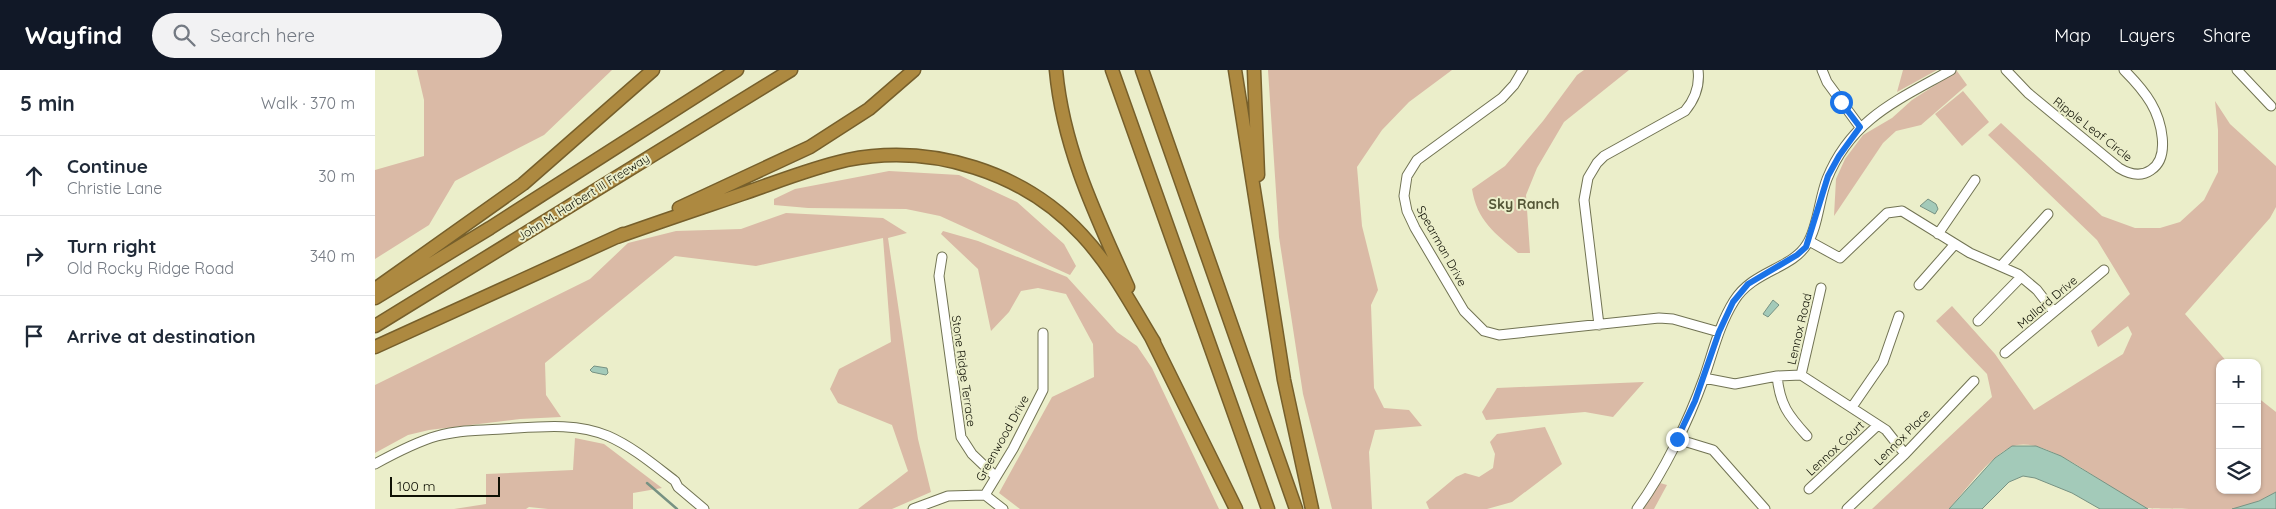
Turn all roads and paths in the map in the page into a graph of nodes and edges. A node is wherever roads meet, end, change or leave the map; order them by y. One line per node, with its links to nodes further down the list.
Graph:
1 (653, 70): 32 (highway)
2 (737, 70): 33 (highway, John M. Harbert III Freeway)
3 (791, 70): 38 (highway, John M. Harbert III Freeway)
4 (914, 70): 23 (highway)
5 (1056, 70): 41 (highway)
6 (1111, 70): 61 (highway)
7 (1142, 70): 62 (highway)
8 (1235, 70): 20 (highway)
9 (1254, 70): 20 (highway)
10 (1523, 70): 37 (street, Spearman Drive)
11 (1698, 70): 37 (street)
12 (1822, 70): 18 (street)
13 (1951, 70): 18 (street)
14 (2007, 70): 15 (street, Ripple Leaf Circle)
15 (2124, 70)
16 (2237, 70): 17 (street)
17 (2271, 106)
18 (1860, 127): 24 (street)
19 (1975, 180): 22 (street)
20 (1258, 207): 63 (highway)
21 (2048, 214): 27 (street)
22 (1938, 234): 24 (street); 25 (street)
23 (617, 237): 41 (highway); 42 (highway)
24 (1809, 241): 39 (street)
25 (1955, 244): 27 (street); 30 (street)
26 (942, 257): 54 (street, Stone Ridge Terrace)
27 (2001, 266): 29 (street)
28 (2104, 270): 34 (street, Mallard Drive)
29 (2021, 277): 34 (street); 36 (street)
30 (1919, 285)
31 (1821, 288): 44 (street, Lennox Road)
32 (375, 289)
33 (375, 298)
34 (2054, 312): 43 (street, Mallard Drive)
35 (1899, 316): 48 (street)
36 (1977, 321)
37 (1599, 325): 39 (street, Spearman Drive)
38 (375, 326)
39 (1719, 332): 46 (street)
40 (1043, 333): 54 (street, Greenwood Drive)
41 (1154, 342): 60 (highway)
42 (375, 347)
43 (2005, 353)
44 (1801, 375): 45 (street); 48 (street)
45 (1777, 376): 46 (street); 50 (street)
46 (1704, 378): 51 (street)
47 (1974, 381): 52 (street, Lennox Place)
48 (1852, 408): 49 (street)
49 (1877, 425): 52 (street); 55 (street, Lennox Court)
50 (1807, 436)
51 (1677, 439): 64 (street); 65 (street)
52 (1905, 454): 66 (street, Lennox Place)
53 (375, 464): 57 (street)
54 (995, 476): 56 (street, Greenwood Drive)
55 (1809, 490)
56 (985, 496): 58 (street); 59 (street)
57 (703, 509)
58 (913, 509)
59 (1003, 509)
60 (1236, 509)
61 (1268, 509)
62 (1296, 509)
63 (1312, 509)
64 (1637, 509)
65 (1765, 509)
66 (1847, 509)

